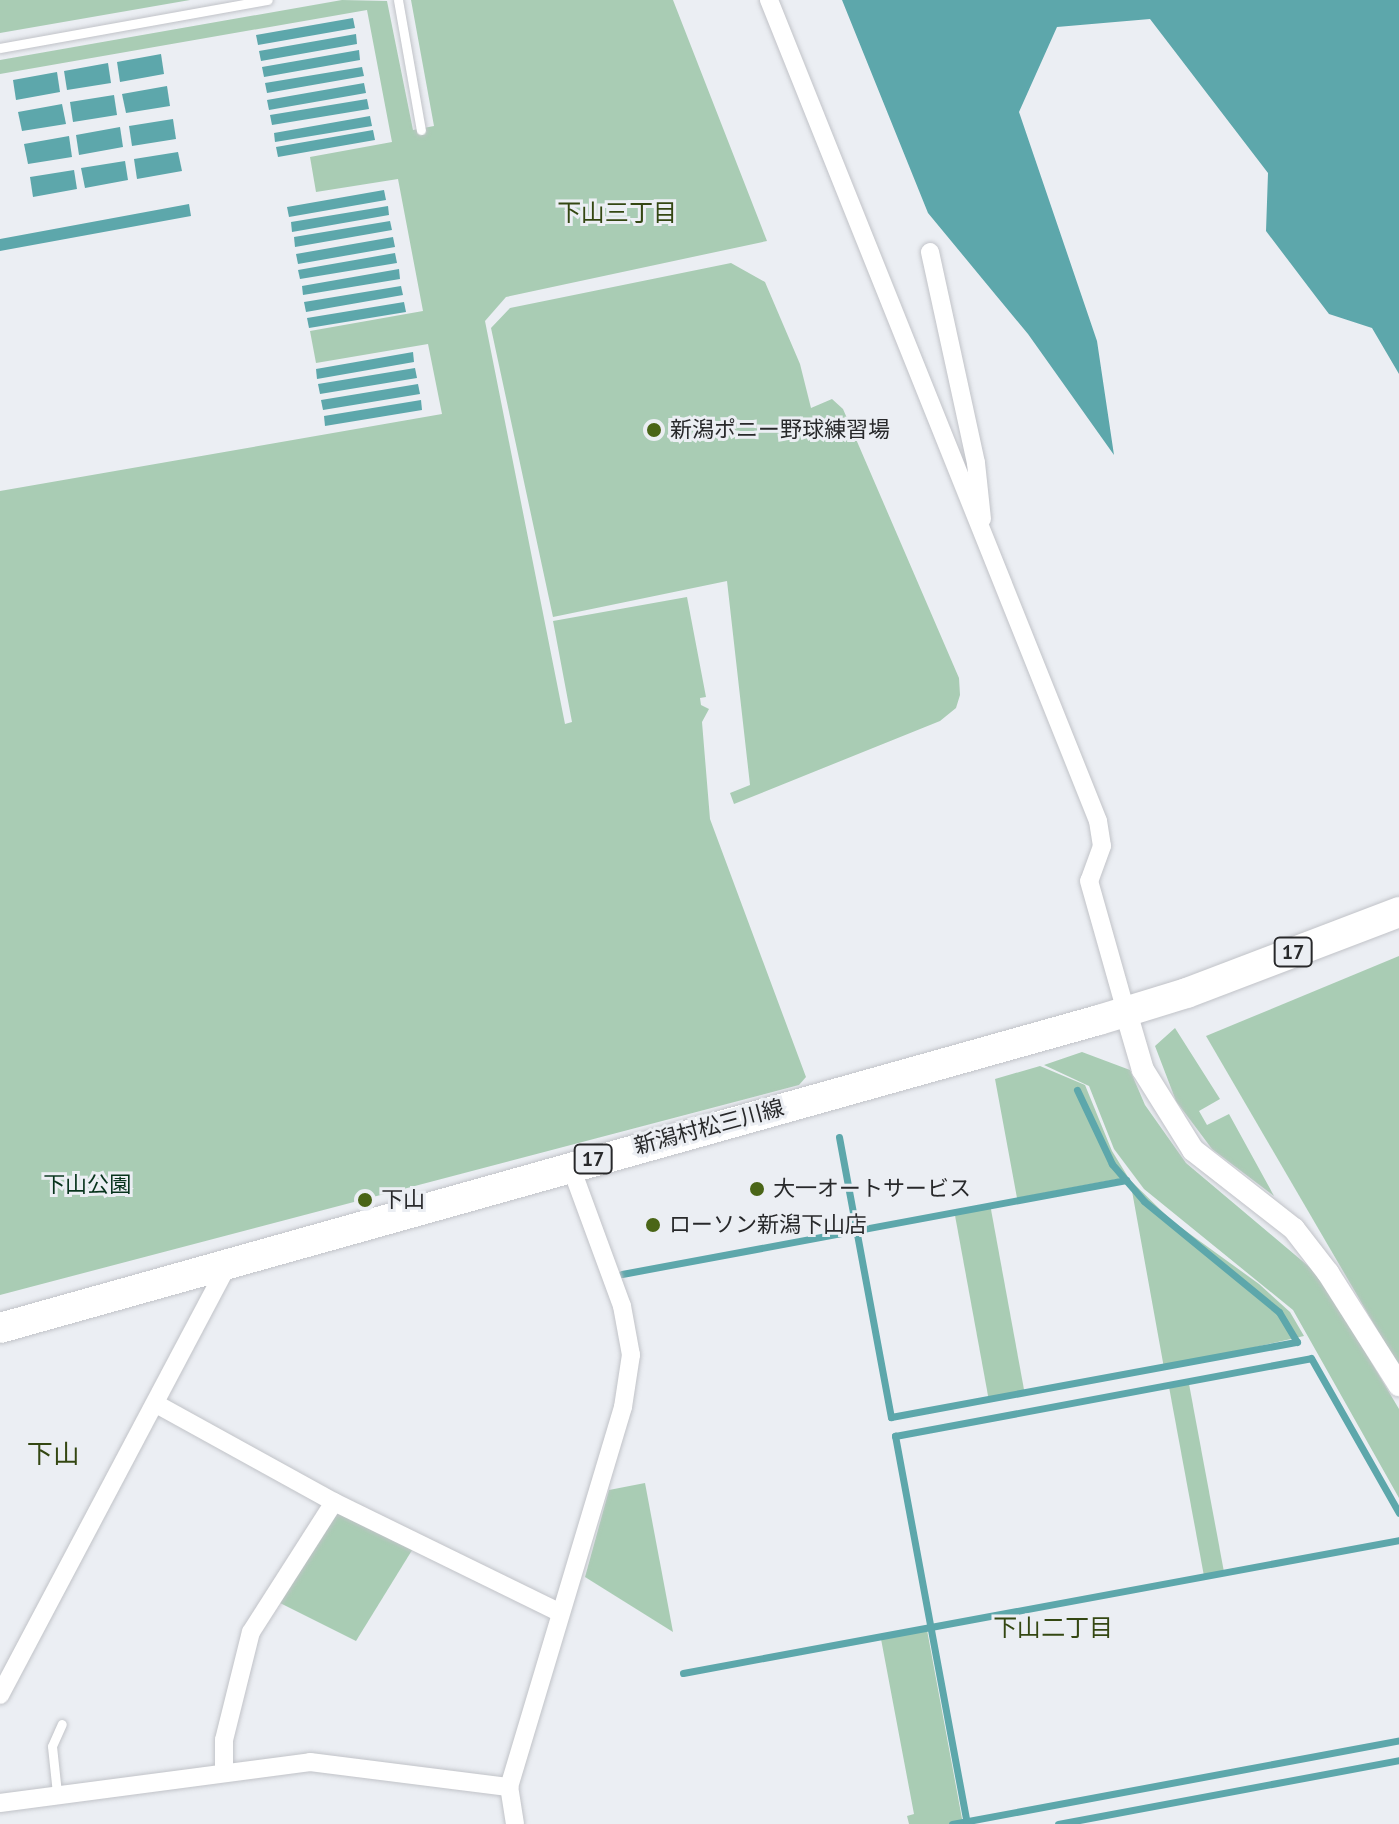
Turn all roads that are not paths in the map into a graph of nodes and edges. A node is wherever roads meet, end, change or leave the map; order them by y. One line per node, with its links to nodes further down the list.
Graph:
1 (268, 0): 4 (lane)
2 (398, 0): 5 (lane)
3 (769, 0): 7 (street)
4 (0, 48)
5 (421, 130)
6 (930, 252): 7 (street)
7 (982, 532): 9 (street)
8 (1399, 912): 9 (main road, 新潟村松三川線 / 17)
9 (1126, 1012): 10 (main road, 新潟村松三川線 / 17); 13 (street)
10 (570, 1165): 11 (main road, 新潟村松三川線 / 17); 16 (street)
11 (229, 1263): 12 (main road, 新潟村松三川線 / 17); 14 (street)
12 (0, 1328)
13 (1399, 1385)
14 (158, 1405): 15 (street); 17 (street)
15 (334, 1502): 16 (street); 19 (street)
16 (559, 1612): 20 (street)
17 (0, 1695)
18 (62, 1724): 21 (lane)
19 (224, 1771): 20 (street); 21 (street)
20 (509, 1787): 23 (street)
21 (57, 1793): 22 (street)
22 (0, 1803)
23 (515, 1824)

